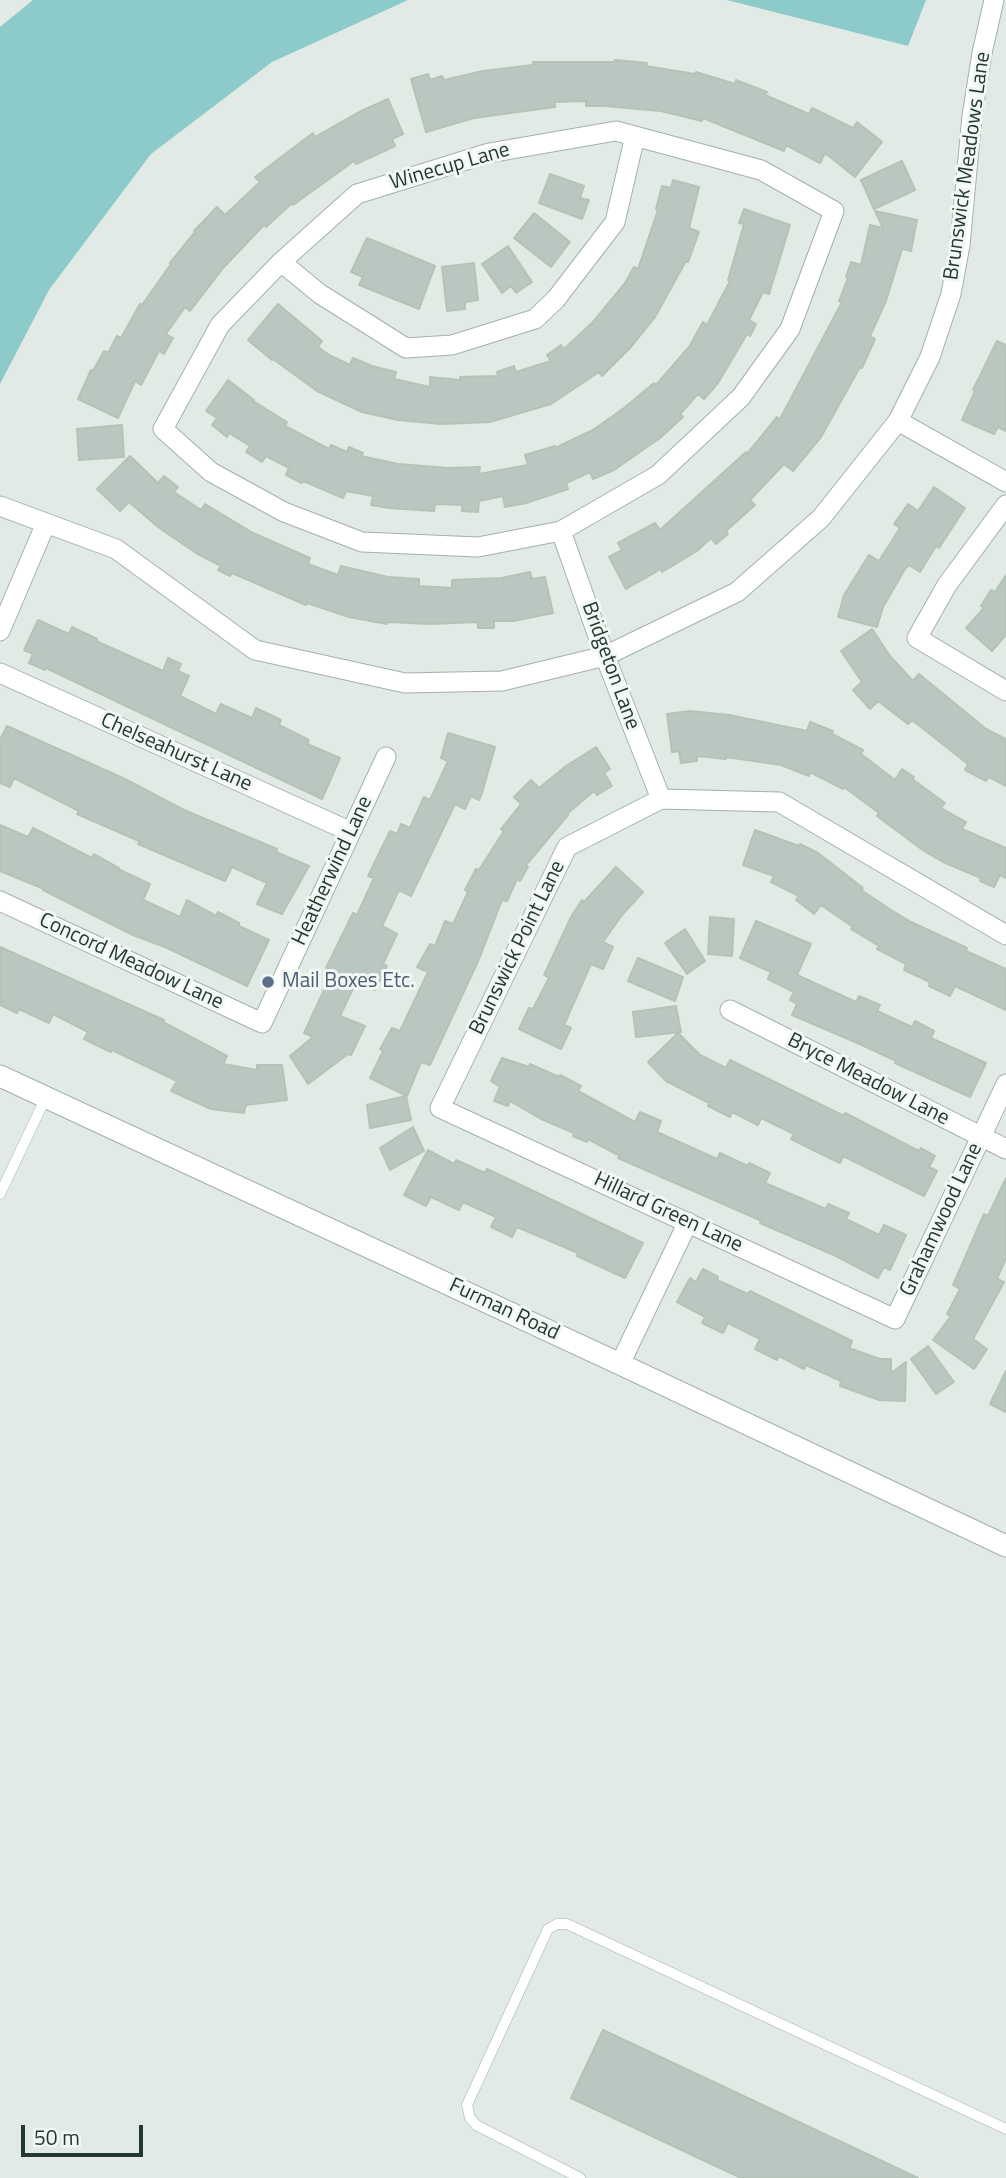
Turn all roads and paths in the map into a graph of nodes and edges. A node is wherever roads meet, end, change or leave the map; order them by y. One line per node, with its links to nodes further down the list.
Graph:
1 (994, 0): 4 (street, Brunswick Meadows Lane)
2 (635, 136): 3 (street, Winecup Lane); 3 (street); 9 (street, Winecup Lane)
3 (281, 262): 9 (street, Winecup Lane)
4 (898, 421): 5 (street); 11 (street, Brunswick Meadows Lane)
5 (1006, 482)
6 (1006, 505): 13 (street)
7 (0, 506): 8 (street, Brunswick Meadows Lane)
8 (46, 523): 10 (street); 11 (street, Brunswick Meadows Lane)
9 (561, 531): 11 (street, Bridgeton Lane)
10 (0, 631)
11 (605, 656): 15 (street, Bridgeton Lane)
12 (0, 673): 16 (street, Chelseahurst Lane)
13 (1006, 691)
14 (386, 757): 16 (street, Heatherwind Lane)
15 (661, 799): 18 (street, Brunswick Point Lane); 24 (street, Brunswick Point Lane)
16 (352, 832): 20 (street, Heatherwind Lane)
17 (0, 901): 20 (street, Concord Meadow Lane)
18 (1006, 935)
19 (730, 1010): 25 (street, Bryce Meadow Lane)
20 (262, 1023)
21 (0, 1076): 23 (street, Furman Road)
22 (1006, 1084): 25 (street, Grahamwood Lane)
23 (46, 1097): 27 (lane); 30 (street, Furman Road)
24 (440, 1108): 28 (street, Hillard Green Lane)
25 (980, 1137): 26 (street, Bryce Meadow Lane); 29 (street, Grahamwood Lane)
26 (1006, 1149)
27 (0, 1194)
28 (688, 1223): 29 (street, Hillard Green Lane); 30 (street)
29 (895, 1319)
30 (620, 1364): 31 (street, Furman Road)
31 (1006, 1546)
32 (1006, 2129): 33 (lane)
33 (580, 2178)

